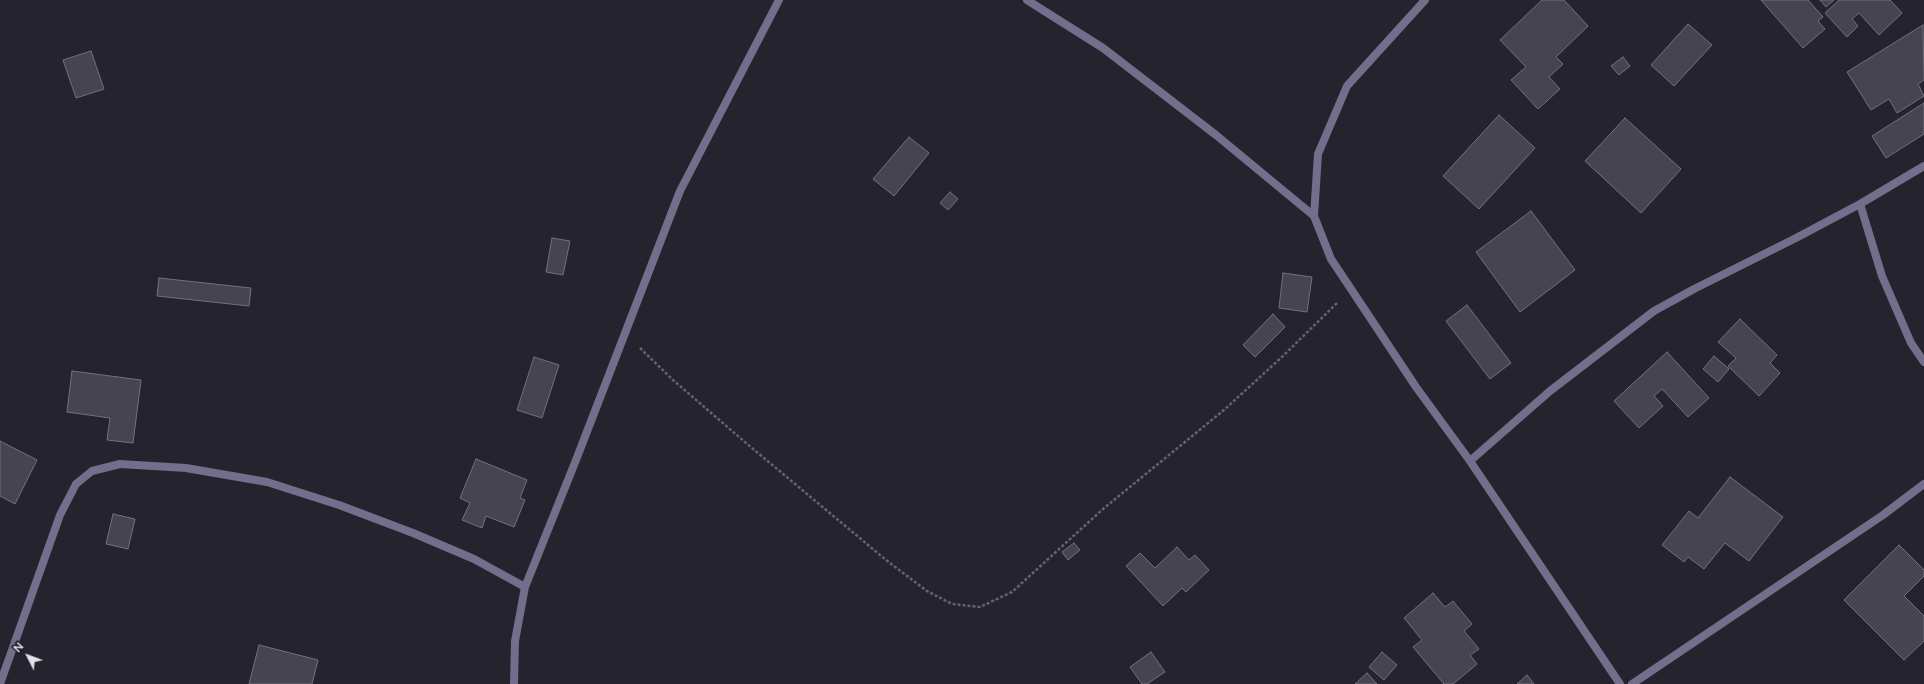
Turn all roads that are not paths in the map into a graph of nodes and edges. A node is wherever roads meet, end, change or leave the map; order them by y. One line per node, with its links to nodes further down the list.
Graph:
1 (779, 0): 10 (street)
2 (1027, 0): 6 (street)
3 (1425, 0): 6 (street)
4 (1924, 166): 5 (street)
5 (1860, 204): 7 (street); 8 (street)
6 (1314, 216): 8 (street)
7 (1924, 362)
8 (1470, 461): 13 (street)
9 (1924, 484): 14 (street)
10 (525, 587): 11 (street); 12 (street)
11 (0, 684)
12 (514, 684)
13 (1620, 684)
14 (1632, 684)

